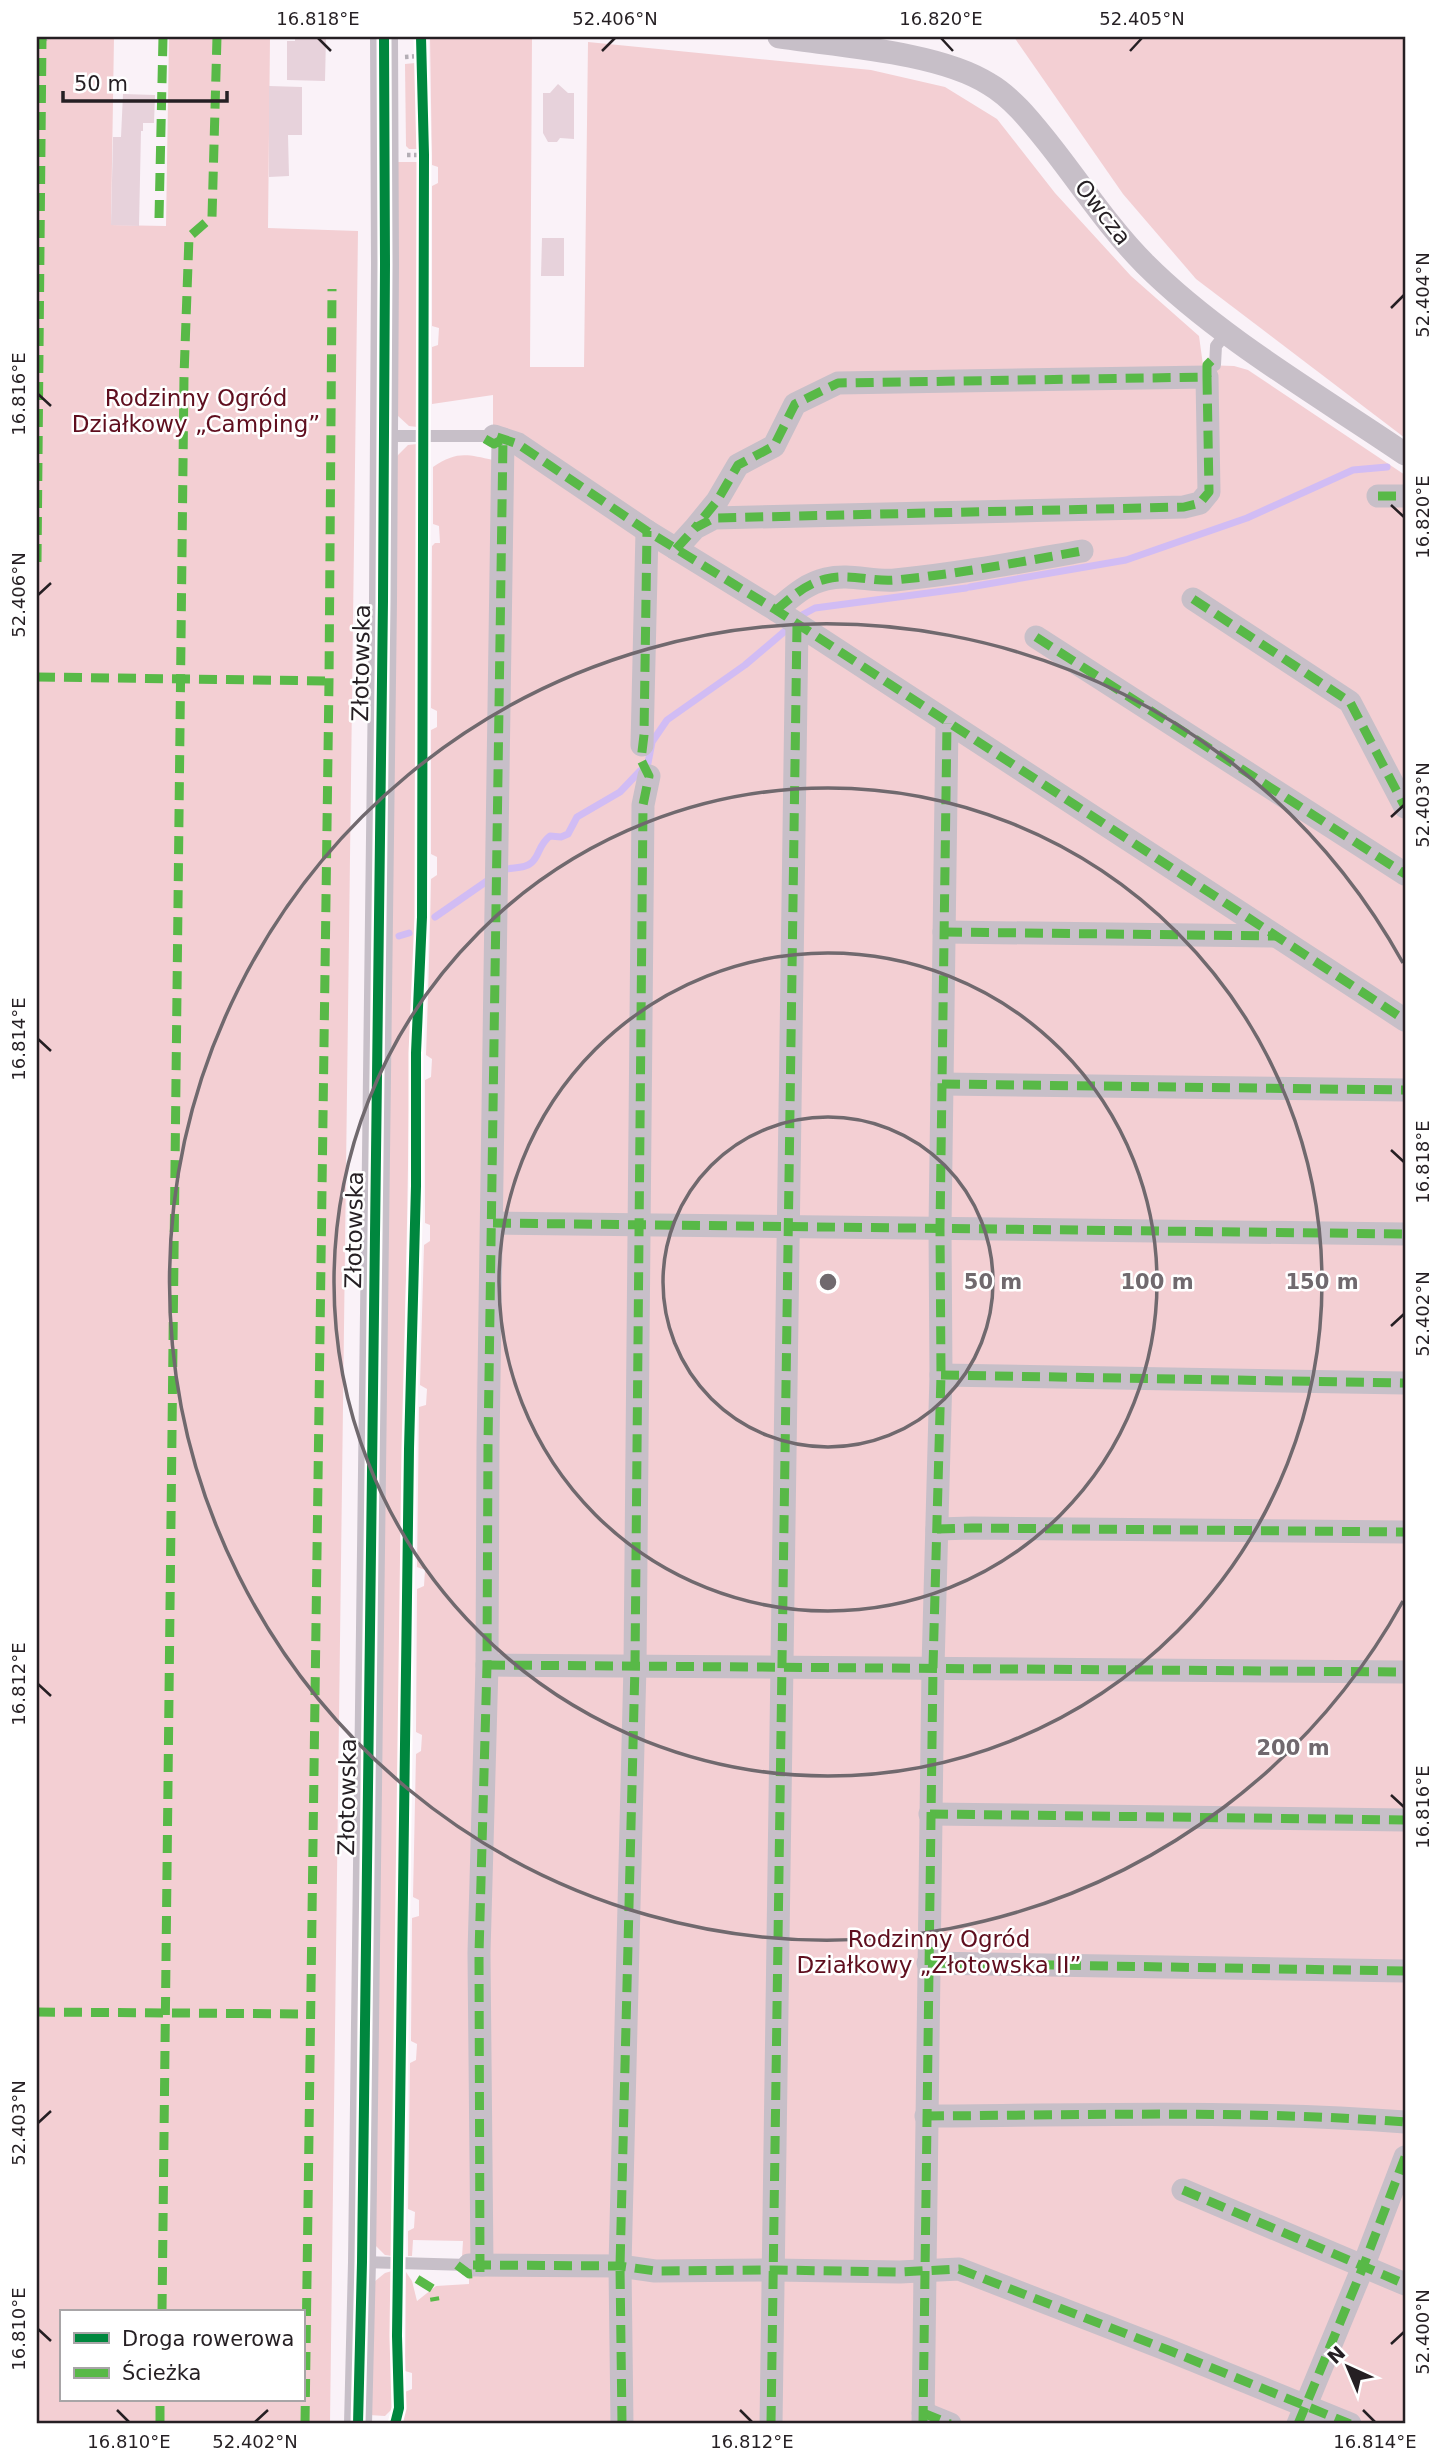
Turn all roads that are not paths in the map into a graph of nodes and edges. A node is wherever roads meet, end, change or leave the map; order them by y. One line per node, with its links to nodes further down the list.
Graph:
1 (384, 37): 5 (street, Złotowska)
2 (779, 37): 3 (street, Owcza)
3 (1227, 332): 4 (lane); 7 (street, Owcza)
4 (1211, 371): 10 (street); 10 (street)
5 (384, 436): 6 (lane); 50 (street, Złotowska)
6 (498, 438): 11 (street); 28 (street)
7 (1405, 454)
8 (1378, 496): 9 (street)
9 (1405, 496)
10 (695, 528): 12 (street)
11 (647, 531): 12 (street); 19 (street)
12 (676, 549): 15 (street)
13 (1082, 551): 15 (street)
14 (1193, 599): 21 (street)
15 (776, 610): 16 (street)
16 (797, 625): 18 (street); 30 (street)
17 (1036, 637): 22 (street)
18 (947, 723): 23 (street); 24 (street)
19 (642, 745)
20 (649, 776): 29 (street)
21 (1405, 807)
22 (1405, 874)
23 (944, 932): 24 (street); 26 (street)
24 (1276, 936): 25 (street)
25 (1405, 1020)
26 (942, 1084): 27 (street); 31 (street)
27 (1405, 1090)
28 (493, 1223): 29 (street); 37 (street)
29 (638, 1226): 30 (street); 38 (street)
30 (788, 1227): 31 (street); 39 (street)
31 (940, 1228): 32 (street); 33 (street)
32 (1405, 1234)
33 (941, 1375): 34 (street); 35 (street)
34 (1405, 1383)
35 (937, 1529): 36 (street); 40 (street)
36 (1405, 1532)
37 (487, 1665): 38 (street); 51 (street)
38 (635, 1665): 39 (street); 52 (street)
39 (781, 1666): 40 (street); 54 (street)
40 (933, 1667): 41 (street); 42 (street)
41 (1405, 1672)
42 (930, 1814): 43 (street); 44 (street)
43 (1405, 1820)
44 (928, 1963): 45 (street); 46 (street)
45 (1405, 1971)
46 (926, 2116): 47 (street); 55 (street)
47 (1405, 2122)
48 (1405, 2157): 53 (street)
49 (1183, 2190): 53 (street)
50 (362, 2262): 51 (lane); 59 (street, Złotowska)
51 (475, 2265): 52 (street)
52 (620, 2266): 54 (street); 60 (street)
53 (1363, 2267): 56 (street); 57 (street)
54 (774, 2270): 55 (street); 61 (street)
55 (923, 2271): 57 (street); 58 (street)
56 (1405, 2284)
57 (1302, 2415): 63 (street)
58 (923, 2419): 62 (street)
59 (358, 2424)
60 (622, 2424)
61 (771, 2424)
62 (950, 2424)
63 (1350, 2424)

